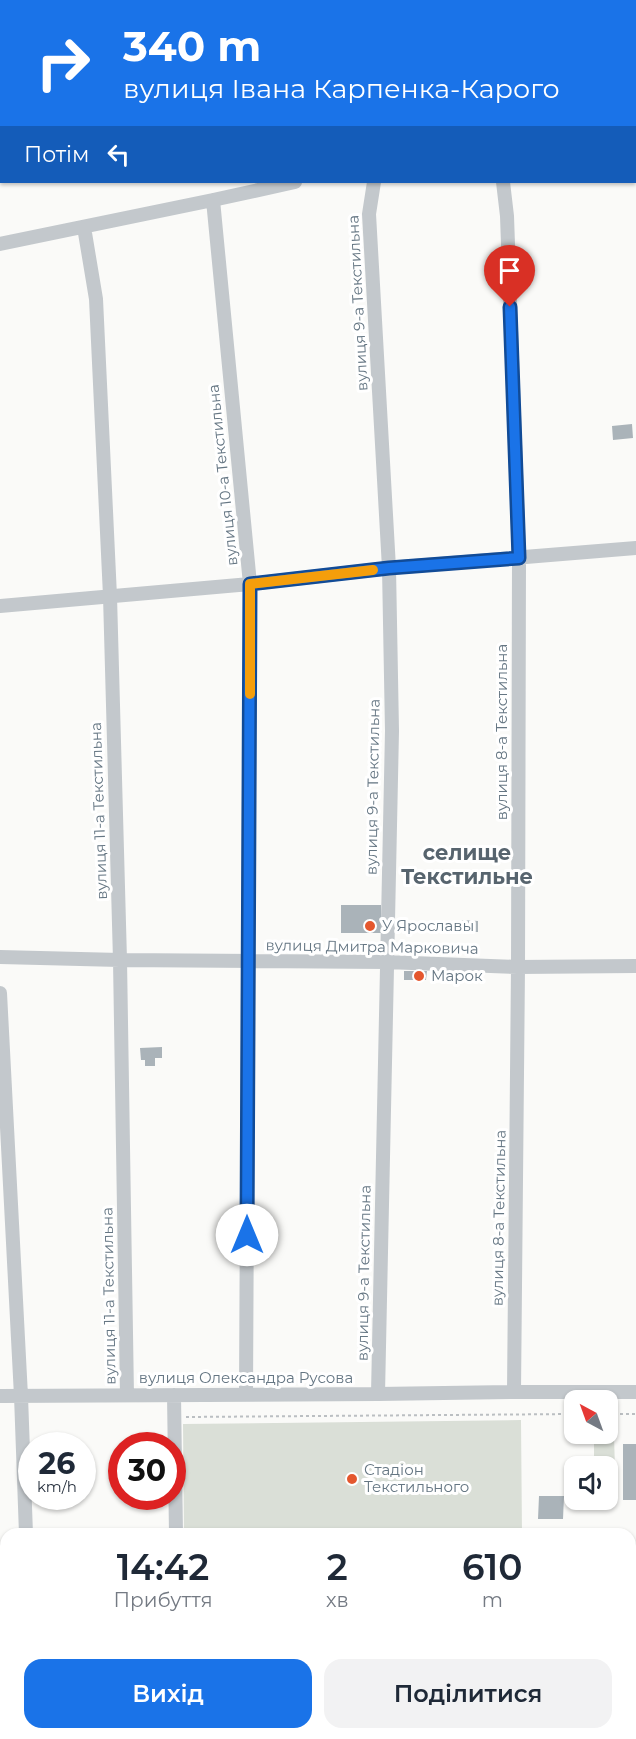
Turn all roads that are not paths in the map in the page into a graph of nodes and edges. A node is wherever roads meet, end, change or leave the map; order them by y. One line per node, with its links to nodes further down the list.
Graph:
1 (290, 183): 4 (street)
2 (374, 183): 9 (street, вулиця 9-а Текстильна)
3 (503, 183): 8 (street, вулиця 8-а Текстильна)
4 (213, 200): 5 (street); 10 (street, вулиця 10-а Текстильна)
5 (84, 226): 6 (street); 11 (street, вулиця 11-а Текстильна)
6 (0, 244)
7 (636, 548): 8 (street)
8 (519, 558): 9 (street); 18 (street, вулиця 8-а Текстильна)
9 (389, 568): 10 (street); 16 (street, вулиця 9-а Текстильна)
10 (250, 584): 11 (street); 15 (street, вулиця 10-а Текстильна)
11 (110, 596): 12 (street); 14 (street, вулиця 11-а Текстильна)
12 (0, 606)
13 (0, 957): 14 (street, вулиця Дмитра Марковича)
14 (120, 960): 15 (street, вулиця Дмитра Марковича); 23 (street, вулиця 11-а Текстильна)
15 (248, 961): 16 (street, вулиця Дмитра Марковича); 25 (street, вулиця 10-а Текстильна)
16 (386, 962): 18 (street, вулиця Дмитра Марковича); 22 (street, вулиця 9-а Текстильна)
17 (636, 966): 18 (street, вулиця Дмитра Марковича)
18 (518, 967): 20 (street, вулиця 8-а Текстильна)
19 (0, 993): 27 (street)
20 (514, 1392): 21 (street, вулиця Олександра Русова); 22 (street, вулиця Олександра Русова)
21 (636, 1392)
22 (378, 1394): 25 (street, вулиця Олександра Русова)
23 (127, 1395): 24 (street, вулиця Олександра Русова); 27 (street, вулиця Олександра Русова)
24 (174, 1395): 25 (street, вулиця Олександра Русова); 29 (street)
25 (246, 1395)
26 (0, 1396): 27 (street, вулиця Олександра Русова)
27 (21, 1396): 28 (street)
28 (26, 1528)
29 (176, 1528)

